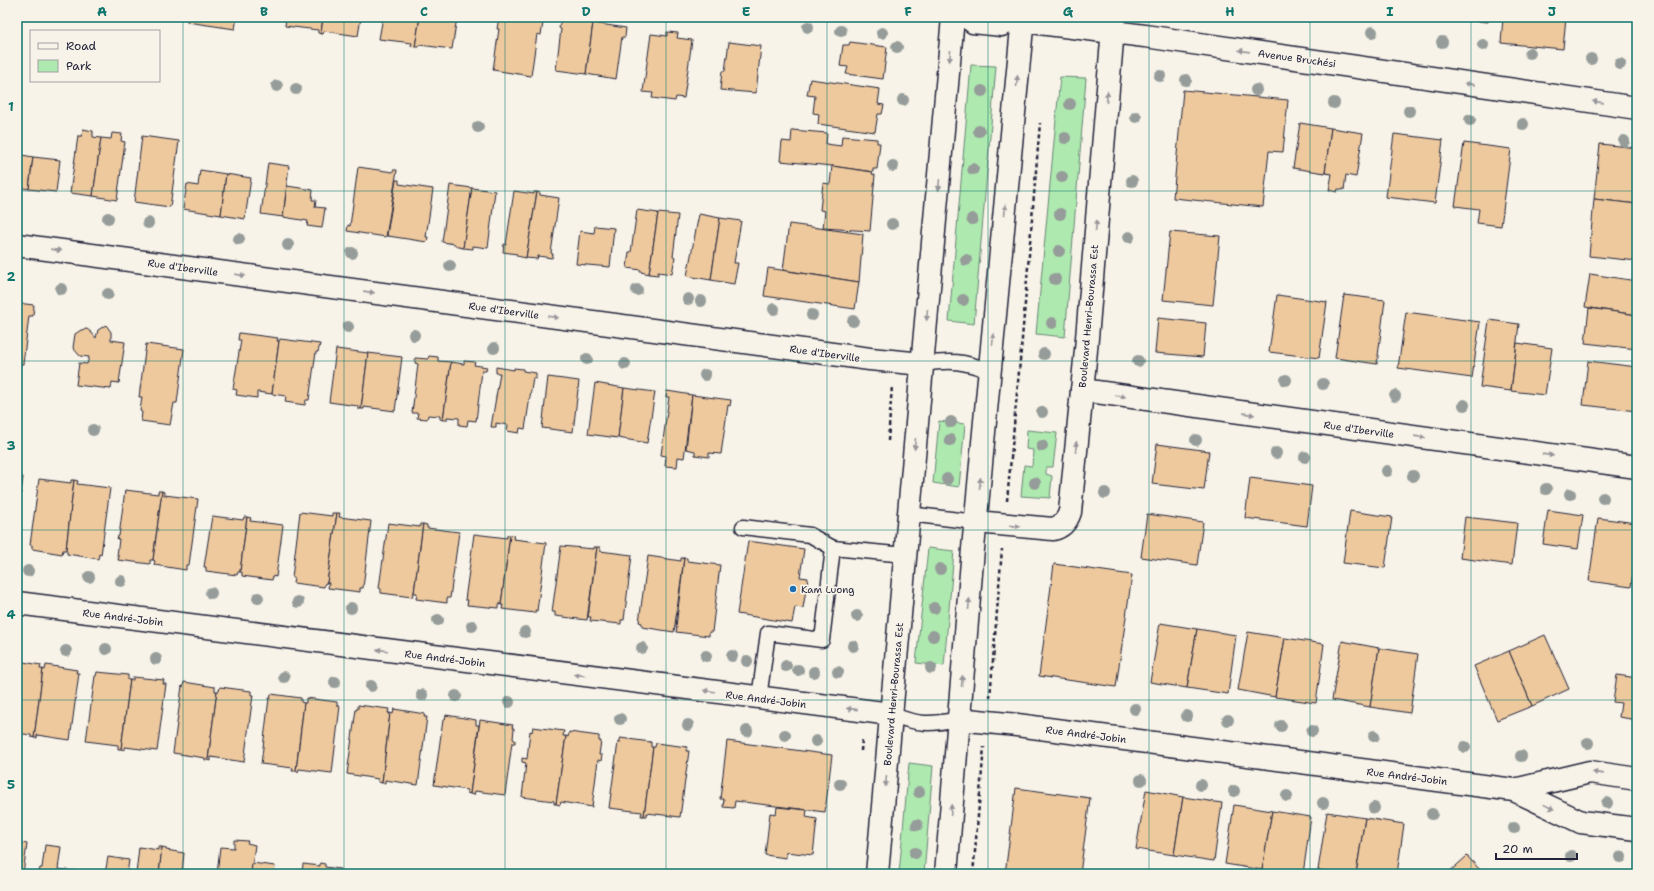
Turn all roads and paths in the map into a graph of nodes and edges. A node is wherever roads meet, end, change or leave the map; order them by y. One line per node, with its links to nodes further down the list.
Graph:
1 (953, 17): 8 (street, Boulevard Henri-Bourassa Est, one-way to 8)
2 (960, 17): 3 (lane, Avenue Bruchési)
3 (1023, 19): 4 (street, Avenue Bruchési); 9 (street, one-way to 3)
4 (1113, 24): 5 (street, Avenue Bruchési, one-way to 4); 10 (street, Boulevard Henri-Bourassa Est, one-way to 4)
5 (1637, 108)
6 (1040, 123): 12 (path)
7 (17, 245): 8 (street, Rue d'Iberville, one-way to 8)
8 (923, 364): 9 (lane, Rue d'Iberville); 13 (street, Boulevard Henri-Bourassa Est, one-way to 13)
9 (990, 371): 14 (street, one-way to 9)
10 (1082, 390): 11 (street, Rue d'Iberville, one-way to 11); 14 (street, Boulevard Henri-Bourassa Est, one-way to 10)
11 (1637, 467)
12 (1007, 499)
13 (909, 514): 14 (lane, Boulevard Henri-Bourassa Est); 18 (street, Boulevard Henri-Bourassa Est)
14 (976, 522): 23 (street, one-way to 14)
15 (743, 527): 16 (lane)
16 (833, 548): 18 (lane); 21 (lane)
17 (1002, 551): 20 (path)
18 (905, 555): 22 (street, Boulevard Henri-Bourassa Est)
19 (17, 603): 21 (street, Rue André-Jobin, one-way to 19)
20 (991, 689)
21 (759, 698): 22 (street, Rue André-Jobin, one-way to 21)
22 (891, 714): 23 (lane, Rue André-Jobin); 28 (street, Boulevard Henri-Bourassa Est, one-way to 28)
23 (958, 719): 26 (street, Rue André-Jobin); 29 (street, one-way to 23)
24 (983, 756): 30 (path)
25 (1637, 779): 26 (street, Rue André-Jobin, one-way to 26)
26 (1514, 790): 27 (street, Rue André-Jobin, one-way to 27)
27 (1637, 829)
28 (877, 874)
29 (946, 874)
30 (974, 874)

